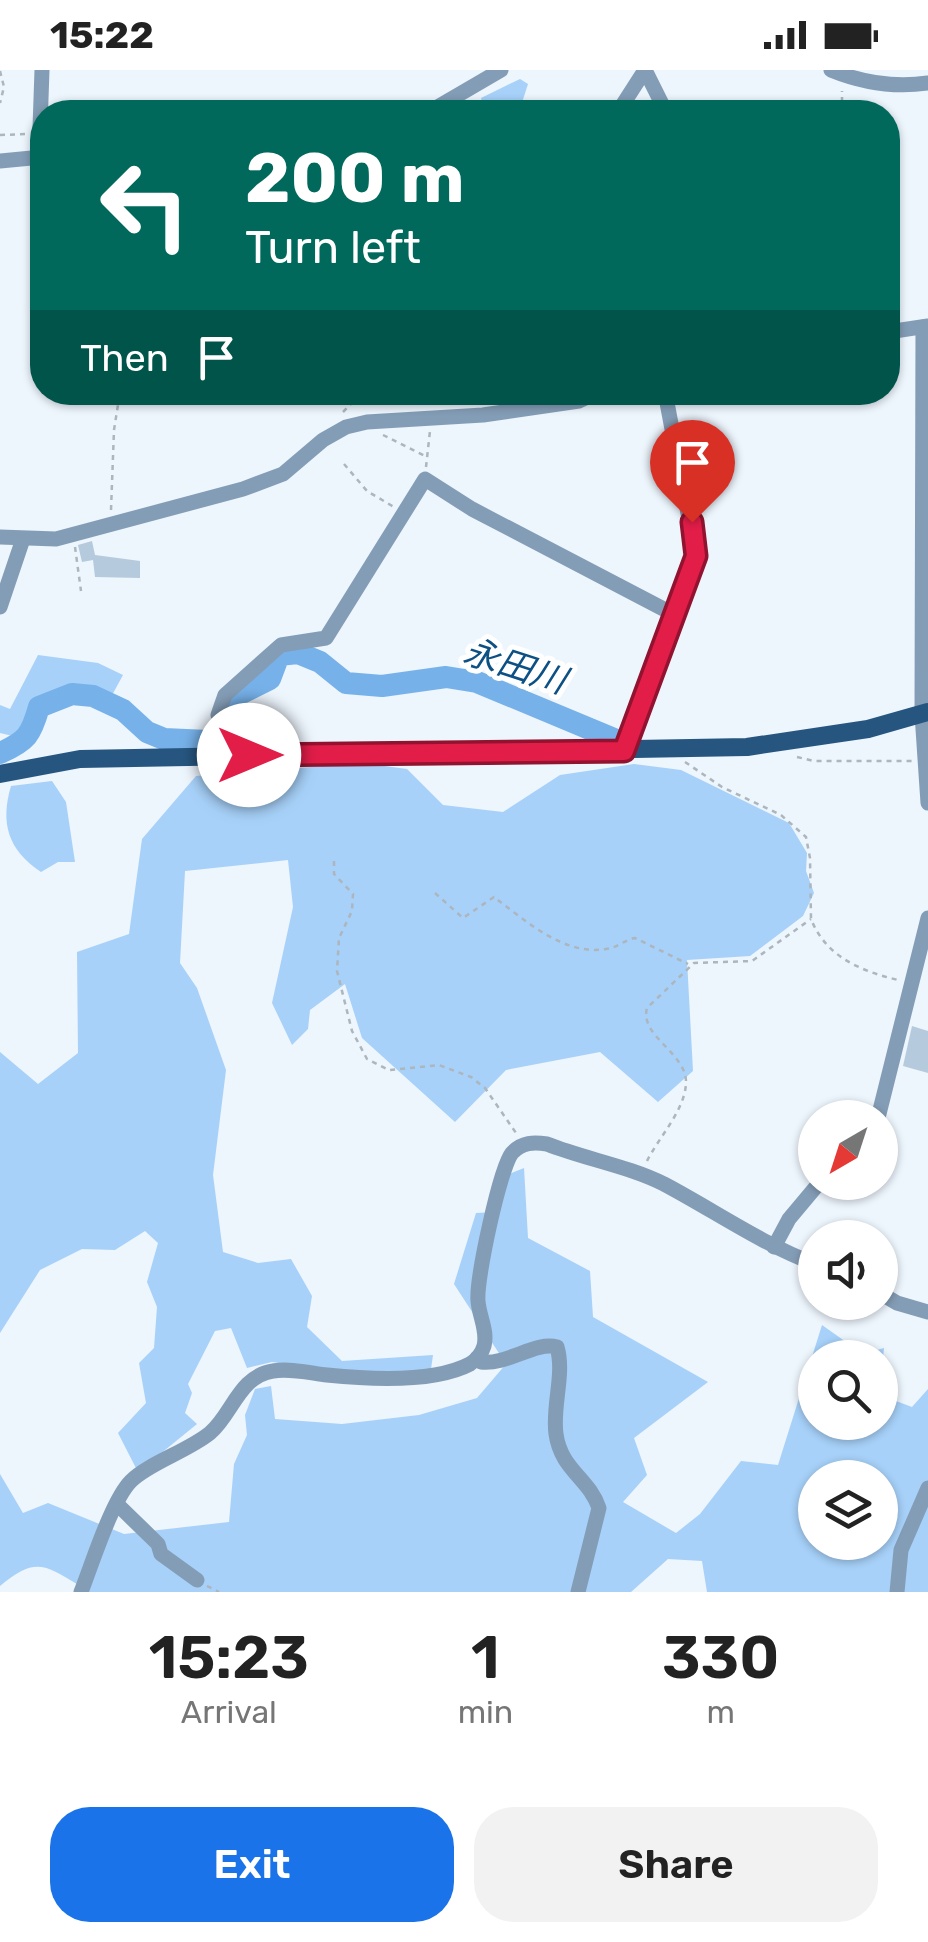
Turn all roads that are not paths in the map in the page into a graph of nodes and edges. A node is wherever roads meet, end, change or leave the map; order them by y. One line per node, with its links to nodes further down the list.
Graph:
1 (42, 70): 6 (street)
2 (501, 70): 7 (street)
3 (645, 70): 8 (street); 9 (street)
4 (837, 72): 5 (street)
5 (928, 83)
6 (40, 100)
7 (450, 100)
8 (626, 100)
9 (660, 100)
10 (30, 158): 11 (street)
11 (0, 162)
12 (925, 326): 13 (street); 20 (street)
13 (900, 330)
14 (548, 405): 17 (street)
15 (668, 405): 19 (street)
16 (0, 538): 17 (street)
17 (23, 539): 18 (street)
18 (0, 607)
19 (675, 615): 21 (street); 22 (street)
20 (925, 713): 21 (main road); 23 (street)
21 (624, 751): 22 (main road)
22 (249, 755): 24 (main road)
23 (926, 760): 25 (street)
24 (0, 774)
25 (928, 804)
26 (928, 918): 27 (street)
27 (882, 1100)
28 (805, 1200): 29 (street)
29 (774, 1247): 30 (street); 33 (street)
30 (798, 1257)
31 (898, 1303): 32 (street)
32 (928, 1312)
33 (477, 1358): 35 (street); 38 (street)
34 (928, 1488): 39 (street)
35 (117, 1504): 36 (street); 37 (street)
36 (197, 1580)
37 (81, 1592)
38 (578, 1592)
39 (897, 1592)

